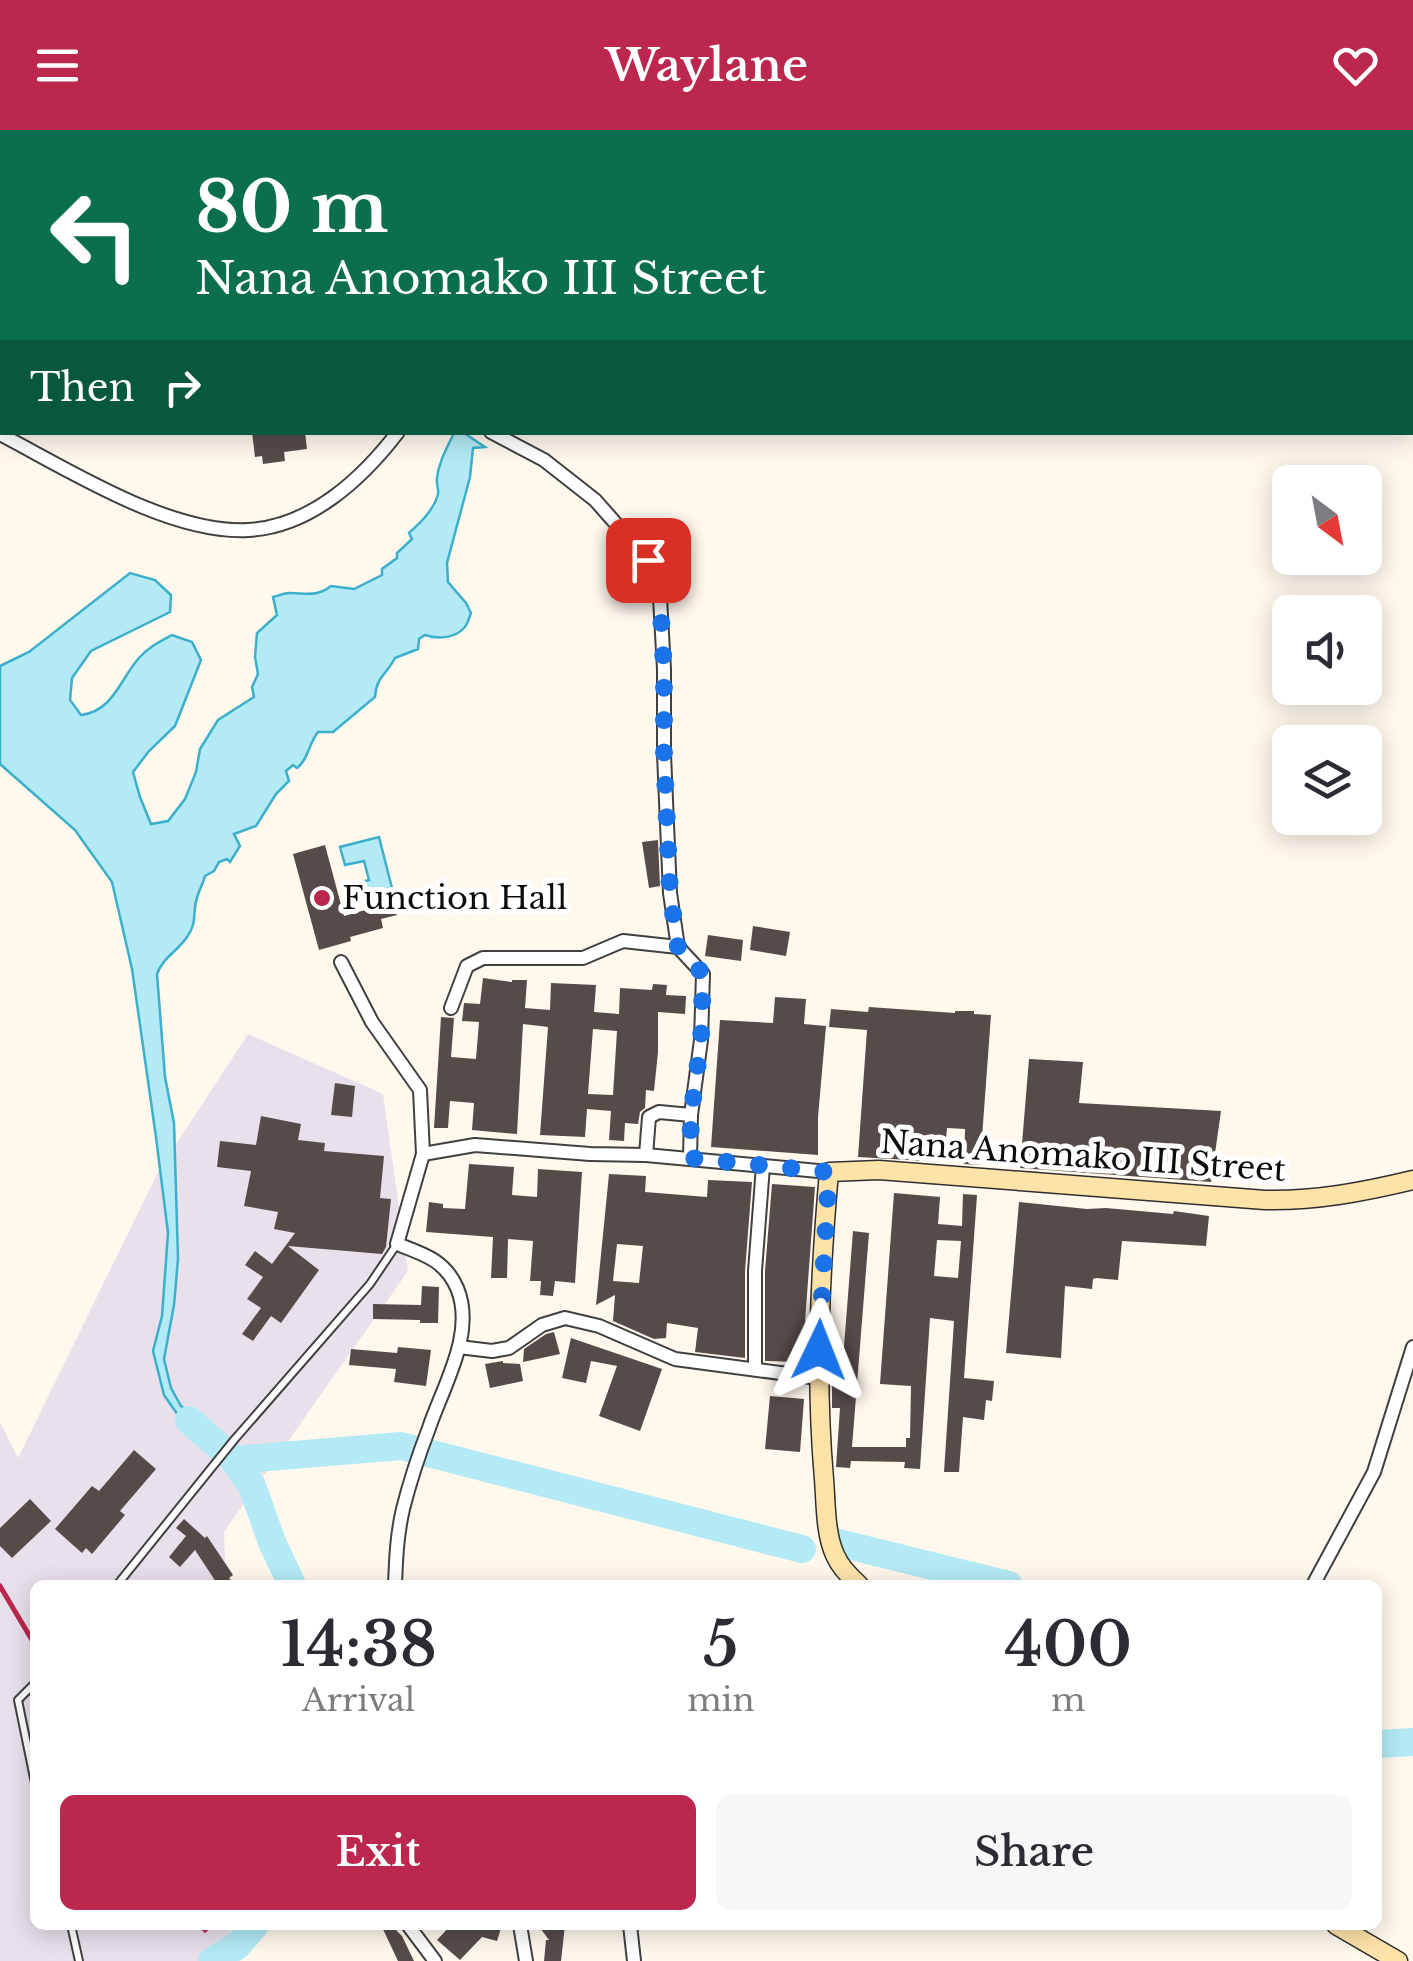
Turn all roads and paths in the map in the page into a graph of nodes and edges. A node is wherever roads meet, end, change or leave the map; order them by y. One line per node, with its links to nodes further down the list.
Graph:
1 (2, 435): 2 (street)
2 (395, 435)
3 (497, 435): 4 (street)
4 (678, 947): 6 (street); 7 (street)
5 (341, 962): 8 (street)
6 (451, 1008)
7 (691, 1115): 9 (street); 10 (street)
8 (423, 1154): 9 (street, Nana Anomako III Street); 14 (street)
9 (646, 1155): 10 (street, Nana Anomako III Street)
10 (690, 1158): 11 (street, Nana Anomako III Street)
11 (763, 1166): 12 (street, Nana Anomako III Street); 17 (street)
12 (829, 1172): 13 (street, Nana Anomako III Street); 18 (street)
13 (1413, 1180)
14 (397, 1244): 15 (street); 19 (lane)
15 (459, 1347): 17 (street); 20 (street)
16 (1413, 1347): 22 (street)
17 (756, 1368): 18 (street)
18 (818, 1378): 21 (street)
19 (121, 1580)
20 (395, 1580)
21 (854, 1580)
22 (1316, 1580)
23 (30, 1688): 24 (lane)
24 (30, 1759)
25 (72, 1930): 31 (lane)
26 (412, 1930): 32 (street)
27 (521, 1930): 33 (street)
28 (631, 1930): 34 (street)
29 (1343, 1930): 30 (street)
30 (1377, 1955): 35 (street)
31 (79, 1961)
32 (435, 1961)
33 (526, 1961)
34 (634, 1961)
35 (1398, 1961)

